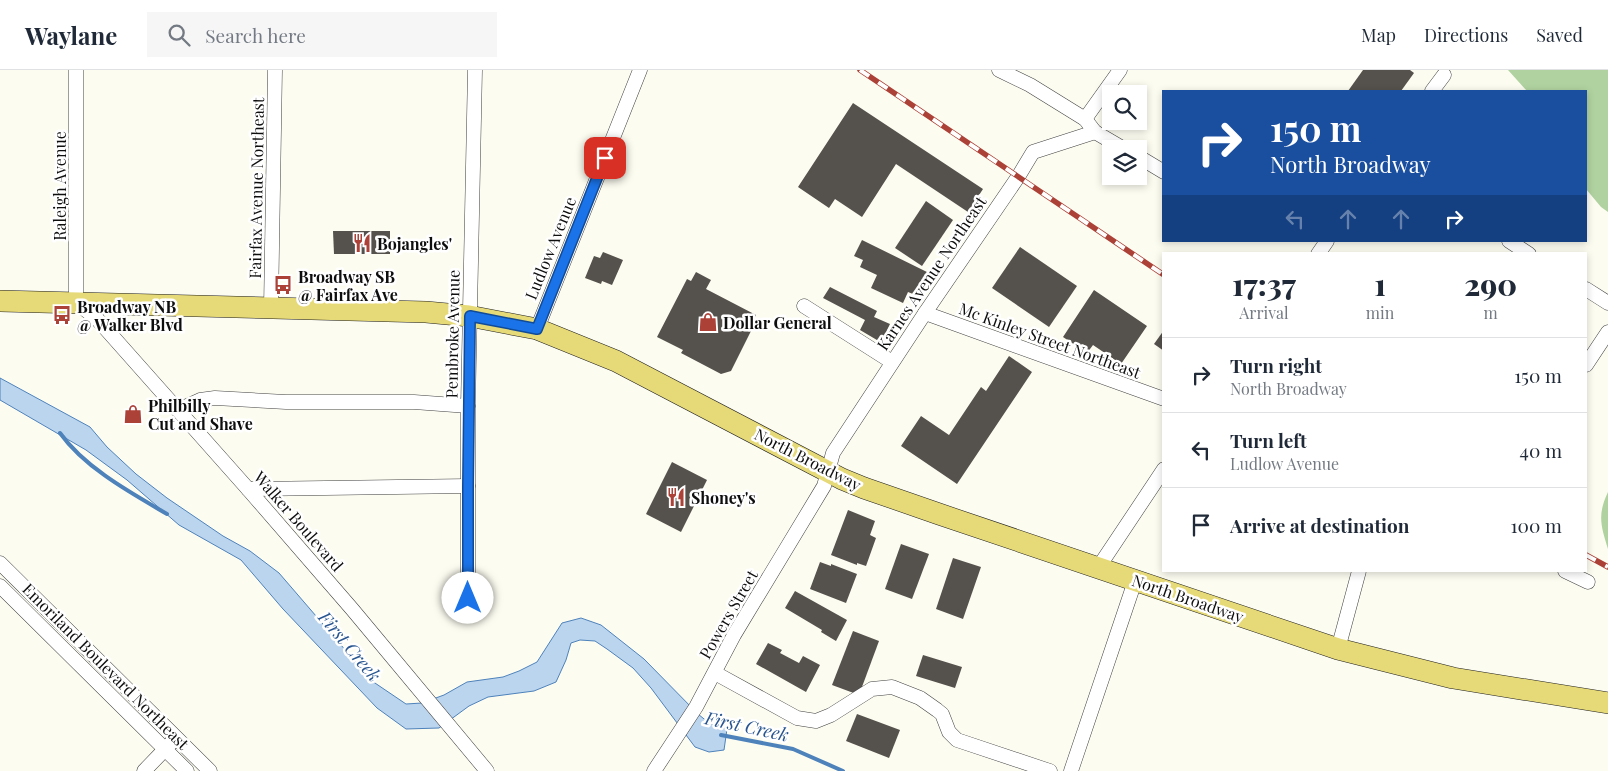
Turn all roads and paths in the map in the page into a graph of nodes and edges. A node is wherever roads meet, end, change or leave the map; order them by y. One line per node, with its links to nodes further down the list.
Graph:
1 (76, 70): 18 (street, Raleigh Avenue)
2 (275, 70): 21 (street, Fairfax Avenue Northeast)
3 (475, 70): 23 (street, Pembroke Avenue)
4 (640, 70): 24 (street, Ludlow Avenue)
5 (999, 70): 9 (street)
6 (1120, 70): 9 (street)
7 (1444, 75): 8 (street)
8 (1433, 90)
9 (1085, 119): 10 (street)
10 (1095, 132): 11 (street); 22 (street, Karnes Avenue Northeast)
11 (1109, 140)
12 (1147, 162): 13 (street)
13 (1162, 171)
14 (1511, 242): 15 (street)
15 (1526, 252)
16 (1587, 290): 19 (street)
17 (0, 301): 18 (main road, North Broadway)
18 (76, 302): 21 (main road, North Broadway); 30 (street, Walker Boulevard)
19 (1608, 303)
20 (804, 306): 26 (street)
21 (271, 307): 23 (main road, North Broadway)
22 (925, 313): 26 (street, Karnes Avenue Northeast); 28 (street, Mc Kinley Street Northeast)
23 (470, 316): 24 (main road, North Broadway); 29 (street, Pembroke Avenue)
24 (537, 329): 31 (main road, North Broadway)
25 (1608, 332): 27 (street)
26 (892, 362): 31 (street, Karnes Avenue Northeast)
27 (1587, 364)
28 (1162, 398)
29 (468, 406): 30 (street); 33 (street, Pembroke Avenue)
30 (178, 410): 34 (street, Walker Boulevard)
31 (827, 471): 36 (main road, North Broadway); 44 (street, Powers Street)
32 (1162, 472): 36 (street)
33 (468, 486): 34 (street); 42 (street, Pembroke Avenue)
34 (248, 489): 51 (street, Walker Boulevard)
35 (0, 563): 46 (street)
36 (1098, 568): 39 (main road, North Broadway)
37 (1360, 572): 43 (street)
38 (1567, 572): 40 (street)
39 (1135, 581): 43 (main road, North Broadway); 54 (street)
40 (1588, 582)
41 (0, 586): 47 (street, Emoriland Boulevard Northeast)
42 (468, 598)
43 (1338, 649): 45 (main road, North Broadway)
44 (715, 673): 52 (street, Powers Street); 53 (street)
45 (1608, 703)
46 (176, 737): 47 (street); 50 (street)
47 (166, 749): 48 (street); 49 (street, Emoriland Boulevard Northeast)
48 (144, 771)
49 (187, 771)
50 (210, 771)
51 (487, 771)
52 (654, 771)
53 (1050, 771)
54 (1070, 771)

